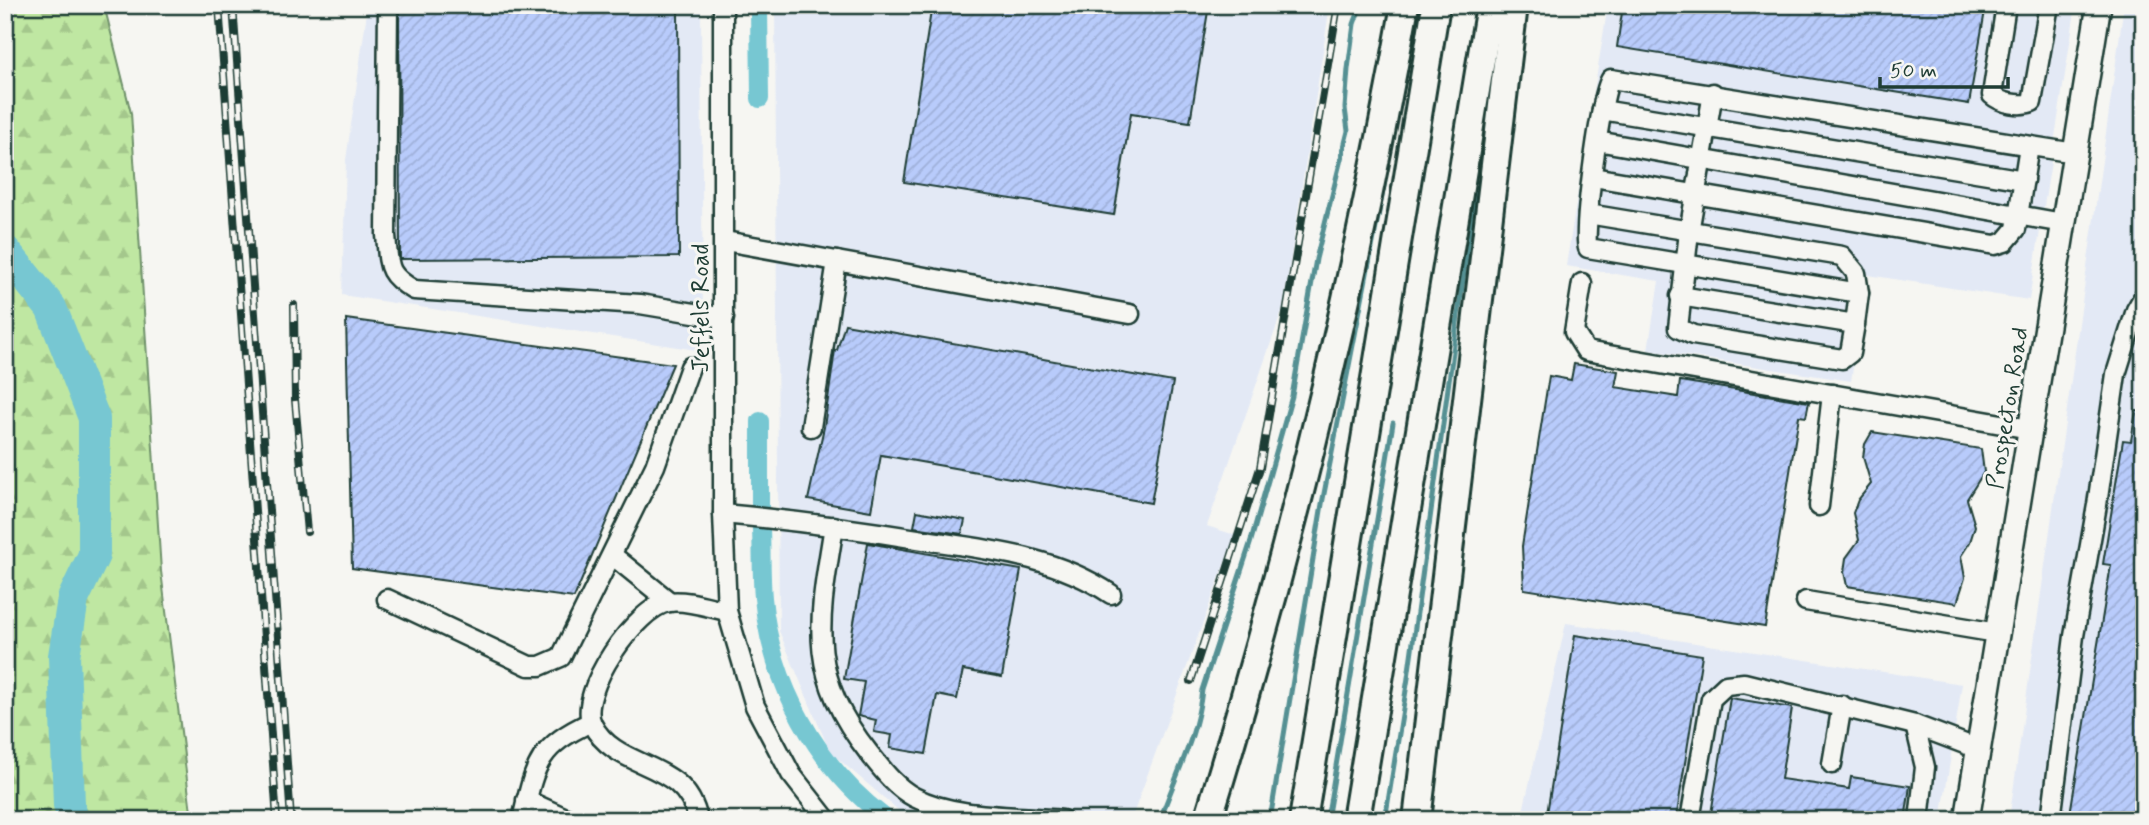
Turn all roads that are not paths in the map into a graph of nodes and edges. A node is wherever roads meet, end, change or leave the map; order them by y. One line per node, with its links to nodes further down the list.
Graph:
1 (388, 5): 32 (street)
2 (723, 5): 24 (street, Jeffels Road)
3 (1405, 5): 59 (highway)
4 (1436, 5): 60 (highway)
5 (1490, 5): 61 (highway)
6 (1514, 5): 62 (highway)
7 (2006, 5): 8 (street)
8 (2049, 5)
9 (2099, 5): 15 (main road, Prospecton Road)
10 (1713, 93): 11 (street); 12 (street); 14 (street)
11 (1602, 110): 12 (street); 13 (street)
12 (1709, 128): 16 (street); 18 (street)
13 (1597, 141): 16 (street); 17 (street)
14 (2029, 146): 15 (street); 18 (street)
15 (2075, 153): 22 (main road, Prospecton Road)
16 (1703, 159): 19 (street); 21 (street)
17 (1593, 177): 19 (street); 20 (street)
18 (2024, 180): 21 (street)
19 (1697, 194): 21 (street); 23 (street)
20 (1588, 214): 23 (street); 26 (street)
21 (2018, 214): 22 (street)
22 (2063, 223): 37 (main road, Prospecton Road)
23 (1689, 232): 26 (street); 28 (street)
24 (725, 241): 25 (street); 32 (street, Jeffels Road)
25 (836, 261): 31 (street); 36 (street)
26 (1685, 264): 28 (street); 29 (street)
27 (1582, 283): 35 (street)
28 (1859, 293): 33 (street)
29 (1680, 296): 33 (street); 33 (street)
30 (2144, 296): 66 (street)
31 (1130, 314)
32 (724, 318): 39 (street, Jeffels Road)
33 (1854, 324)
34 (690, 367): 41 (street)
35 (1832, 394): 37 (street); 38 (street)
36 (811, 427)
37 (2030, 429): 47 (main road, Prospecton Road)
38 (1819, 506)
39 (723, 514): 40 (street); 46 (street, Jeffels Road)
40 (834, 526): 42 (street); 58 (street)
41 (612, 555): 43 (street); 44 (street)
42 (1111, 594)
43 (387, 599)
44 (670, 601): 46 (street); 49 (street)
45 (1806, 601): 47 (street)
46 (727, 611): 57 (street, Jeffels Road)
47 (1997, 633): 51 (main road, Prospecton Road)
48 (1842, 705): 50 (street); 52 (street); 63 (street)
49 (591, 722): 53 (street); 56 (street)
50 (1916, 725): 51 (street); 64 (street)
51 (1978, 749): 65 (main road, Prospecton Road)
52 (1832, 764)
53 (526, 800): 54 (street); 55 (street)
54 (522, 820)
55 (570, 820)
56 (698, 820)
57 (827, 820)
58 (1062, 820)
59 (1208, 820)
60 (1303, 820)
61 (1356, 820)
62 (1418, 820)
63 (1690, 820)
64 (1919, 820)
65 (1967, 820)
66 (2050, 820)

